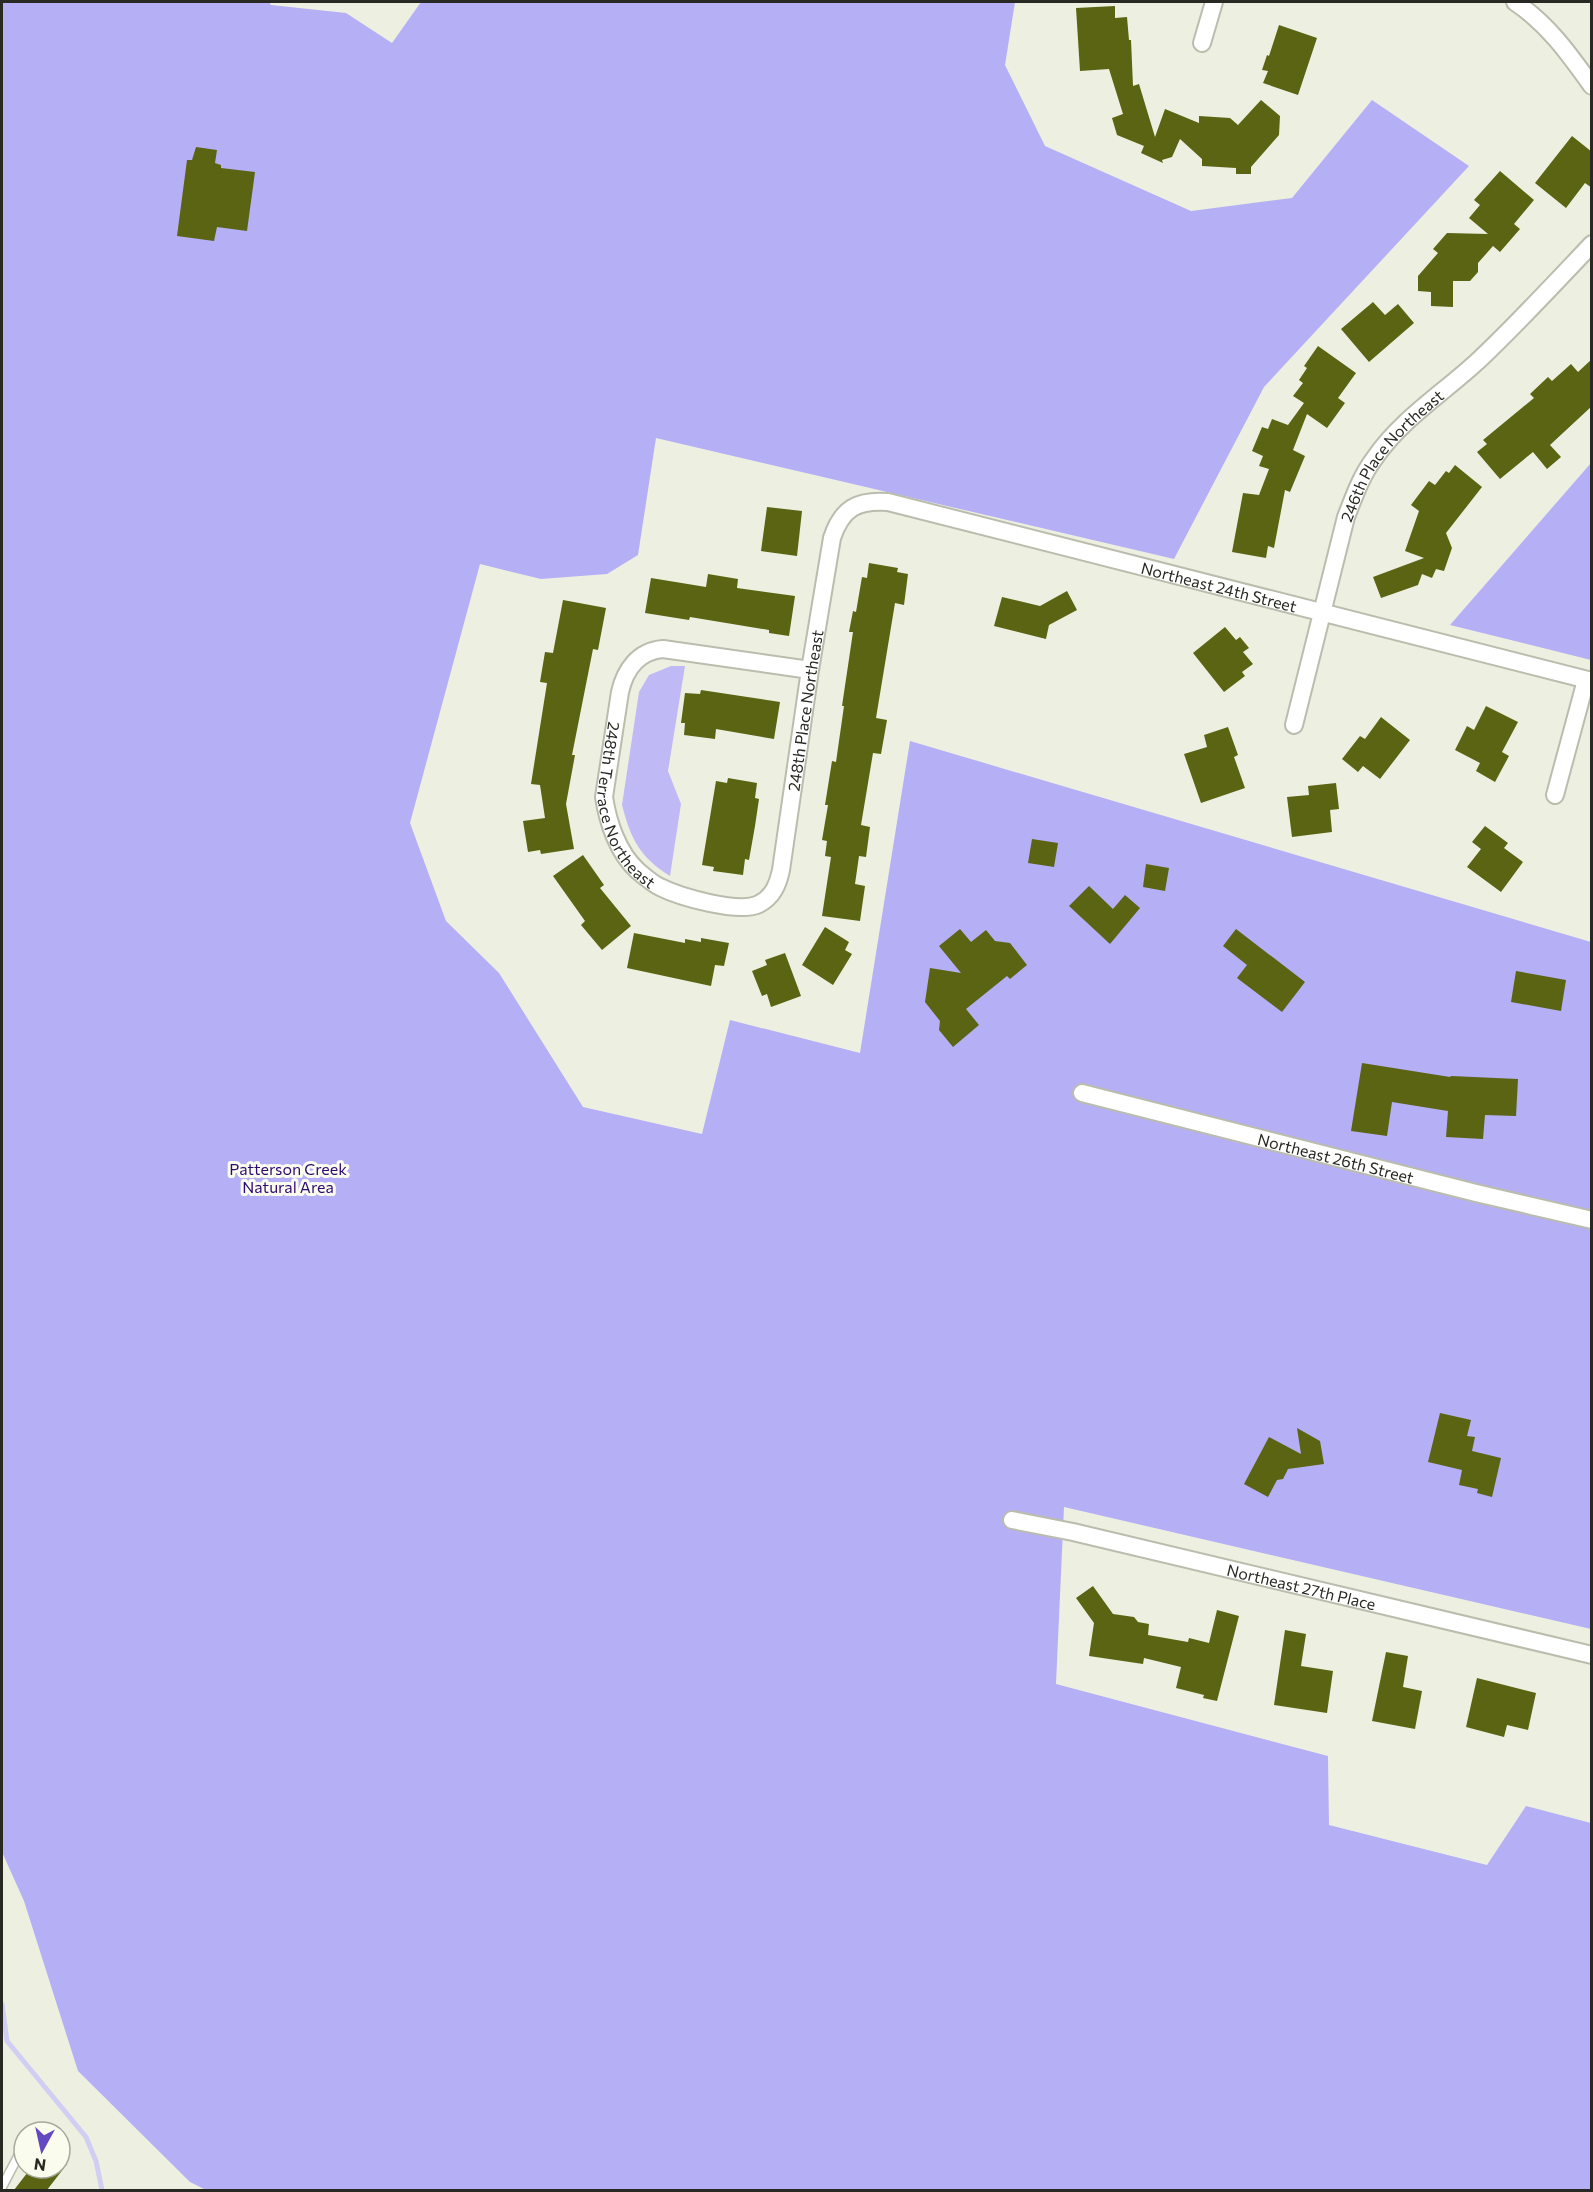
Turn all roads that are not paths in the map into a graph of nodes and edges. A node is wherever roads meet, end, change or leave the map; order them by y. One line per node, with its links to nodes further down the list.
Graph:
1 (1214, 2): 3 (street)
2 (1515, 2): 4 (street)
3 (1202, 43)
4 (1592, 86)
5 (1592, 244): 7 (street, 246th Place Northeast)
6 (847, 511): 7 (street, Northeast 24th Street); 8 (street, 248th Place Northeast)
7 (1322, 611): 9 (street, Northeast 24th Street); 10 (street, 246th Place Northeast)
8 (810, 670): 12 (street, 248th Place Northeast); 12 (street, 248th Terrace Northeast)
9 (1589, 680): 11 (street)
10 (1294, 725)
11 (1555, 795)
12 (759, 904)
13 (1082, 1093): 14 (street, Northeast 26th Street)
14 (1592, 1220)
15 (1012, 1520): 16 (street, Northeast 27th Place)
16 (1592, 1655)
17 (12, 2168): 18 (lane)
18 (2, 2187)

